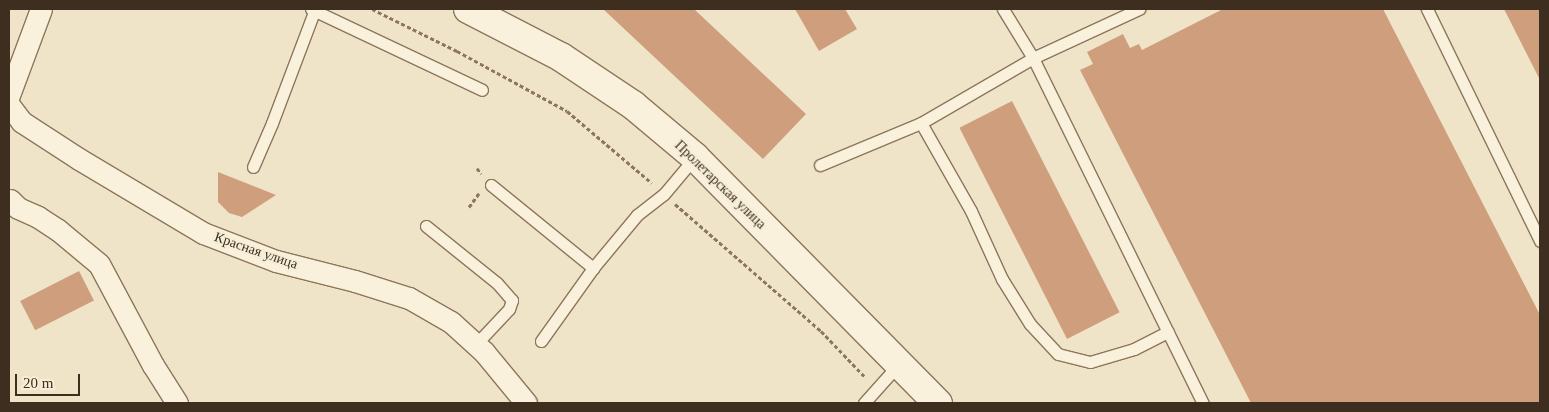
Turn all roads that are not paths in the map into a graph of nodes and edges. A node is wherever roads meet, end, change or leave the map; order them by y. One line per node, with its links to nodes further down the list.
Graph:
1 (41, 9): 9 (street)
2 (313, 9): 8 (lane); 14 (lane)
3 (468, 9): 12 (main road, Пролетарская улица)
4 (1003, 9): 7 (lane)
5 (1138, 9): 7 (lane)
6 (1426, 9): 18 (lane)
7 (1033, 58): 11 (lane); 20 (lane)
8 (482, 90)
9 (9, 95)
10 (9, 105): 22 (street, Красная улица)
11 (921, 123): 13 (lane); 20 (lane)
12 (695, 157): 19 (lane); 23 (main road, Пролетарская улица)
13 (820, 164)
14 (253, 167)
15 (491, 185): 19 (lane)
16 (9, 200): 24 (street)
17 (426, 226): 22 (lane)
18 (1540, 241)
19 (593, 268): 21 (lane)
20 (1168, 332): 28 (lane)
21 (541, 341)
22 (476, 344): 25 (street, Красная улица)
23 (898, 365): 26 (lane); 27 (main road, Пролетарская улица)
24 (176, 403)
25 (526, 403)
26 (864, 403)
27 (938, 403)
28 (1203, 403)

